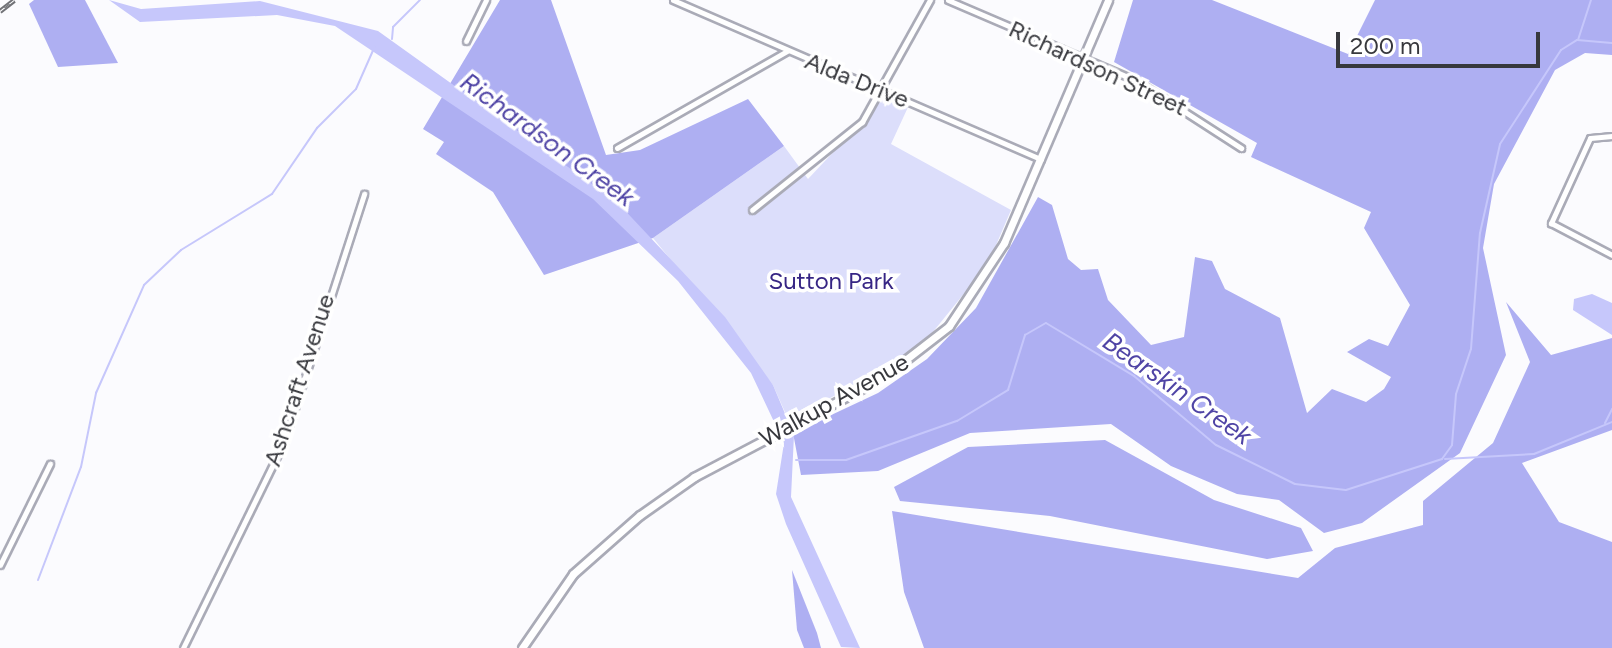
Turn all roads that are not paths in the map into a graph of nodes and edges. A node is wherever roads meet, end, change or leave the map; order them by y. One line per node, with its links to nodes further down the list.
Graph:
1 (486, 0): 6 (street)
2 (673, 0): 7 (street, Alda Drive)
3 (930, 0): 9 (street)
4 (948, 0): 8 (street, Richardson Street)
5 (1108, 0): 8 (street, Walkup Avenue)
6 (466, 41)
7 (787, 51): 9 (street, Alda Drive); 11 (street)
8 (1083, 57): 12 (street, Richardson Street); 13 (street, Walkup Avenue)
9 (884, 91): 13 (street, Alda Drive); 15 (street)
10 (1612, 136): 16 (street)
11 (617, 148)
12 (1241, 148)
13 (1041, 159): 20 (street, Walkup Avenue)
14 (364, 194): 19 (street, Ashcraft Avenue)
15 (752, 210)
16 (1612, 255)
17 (50, 464): 18 (street)
18 (0, 565)
19 (183, 648)
20 (522, 648)

